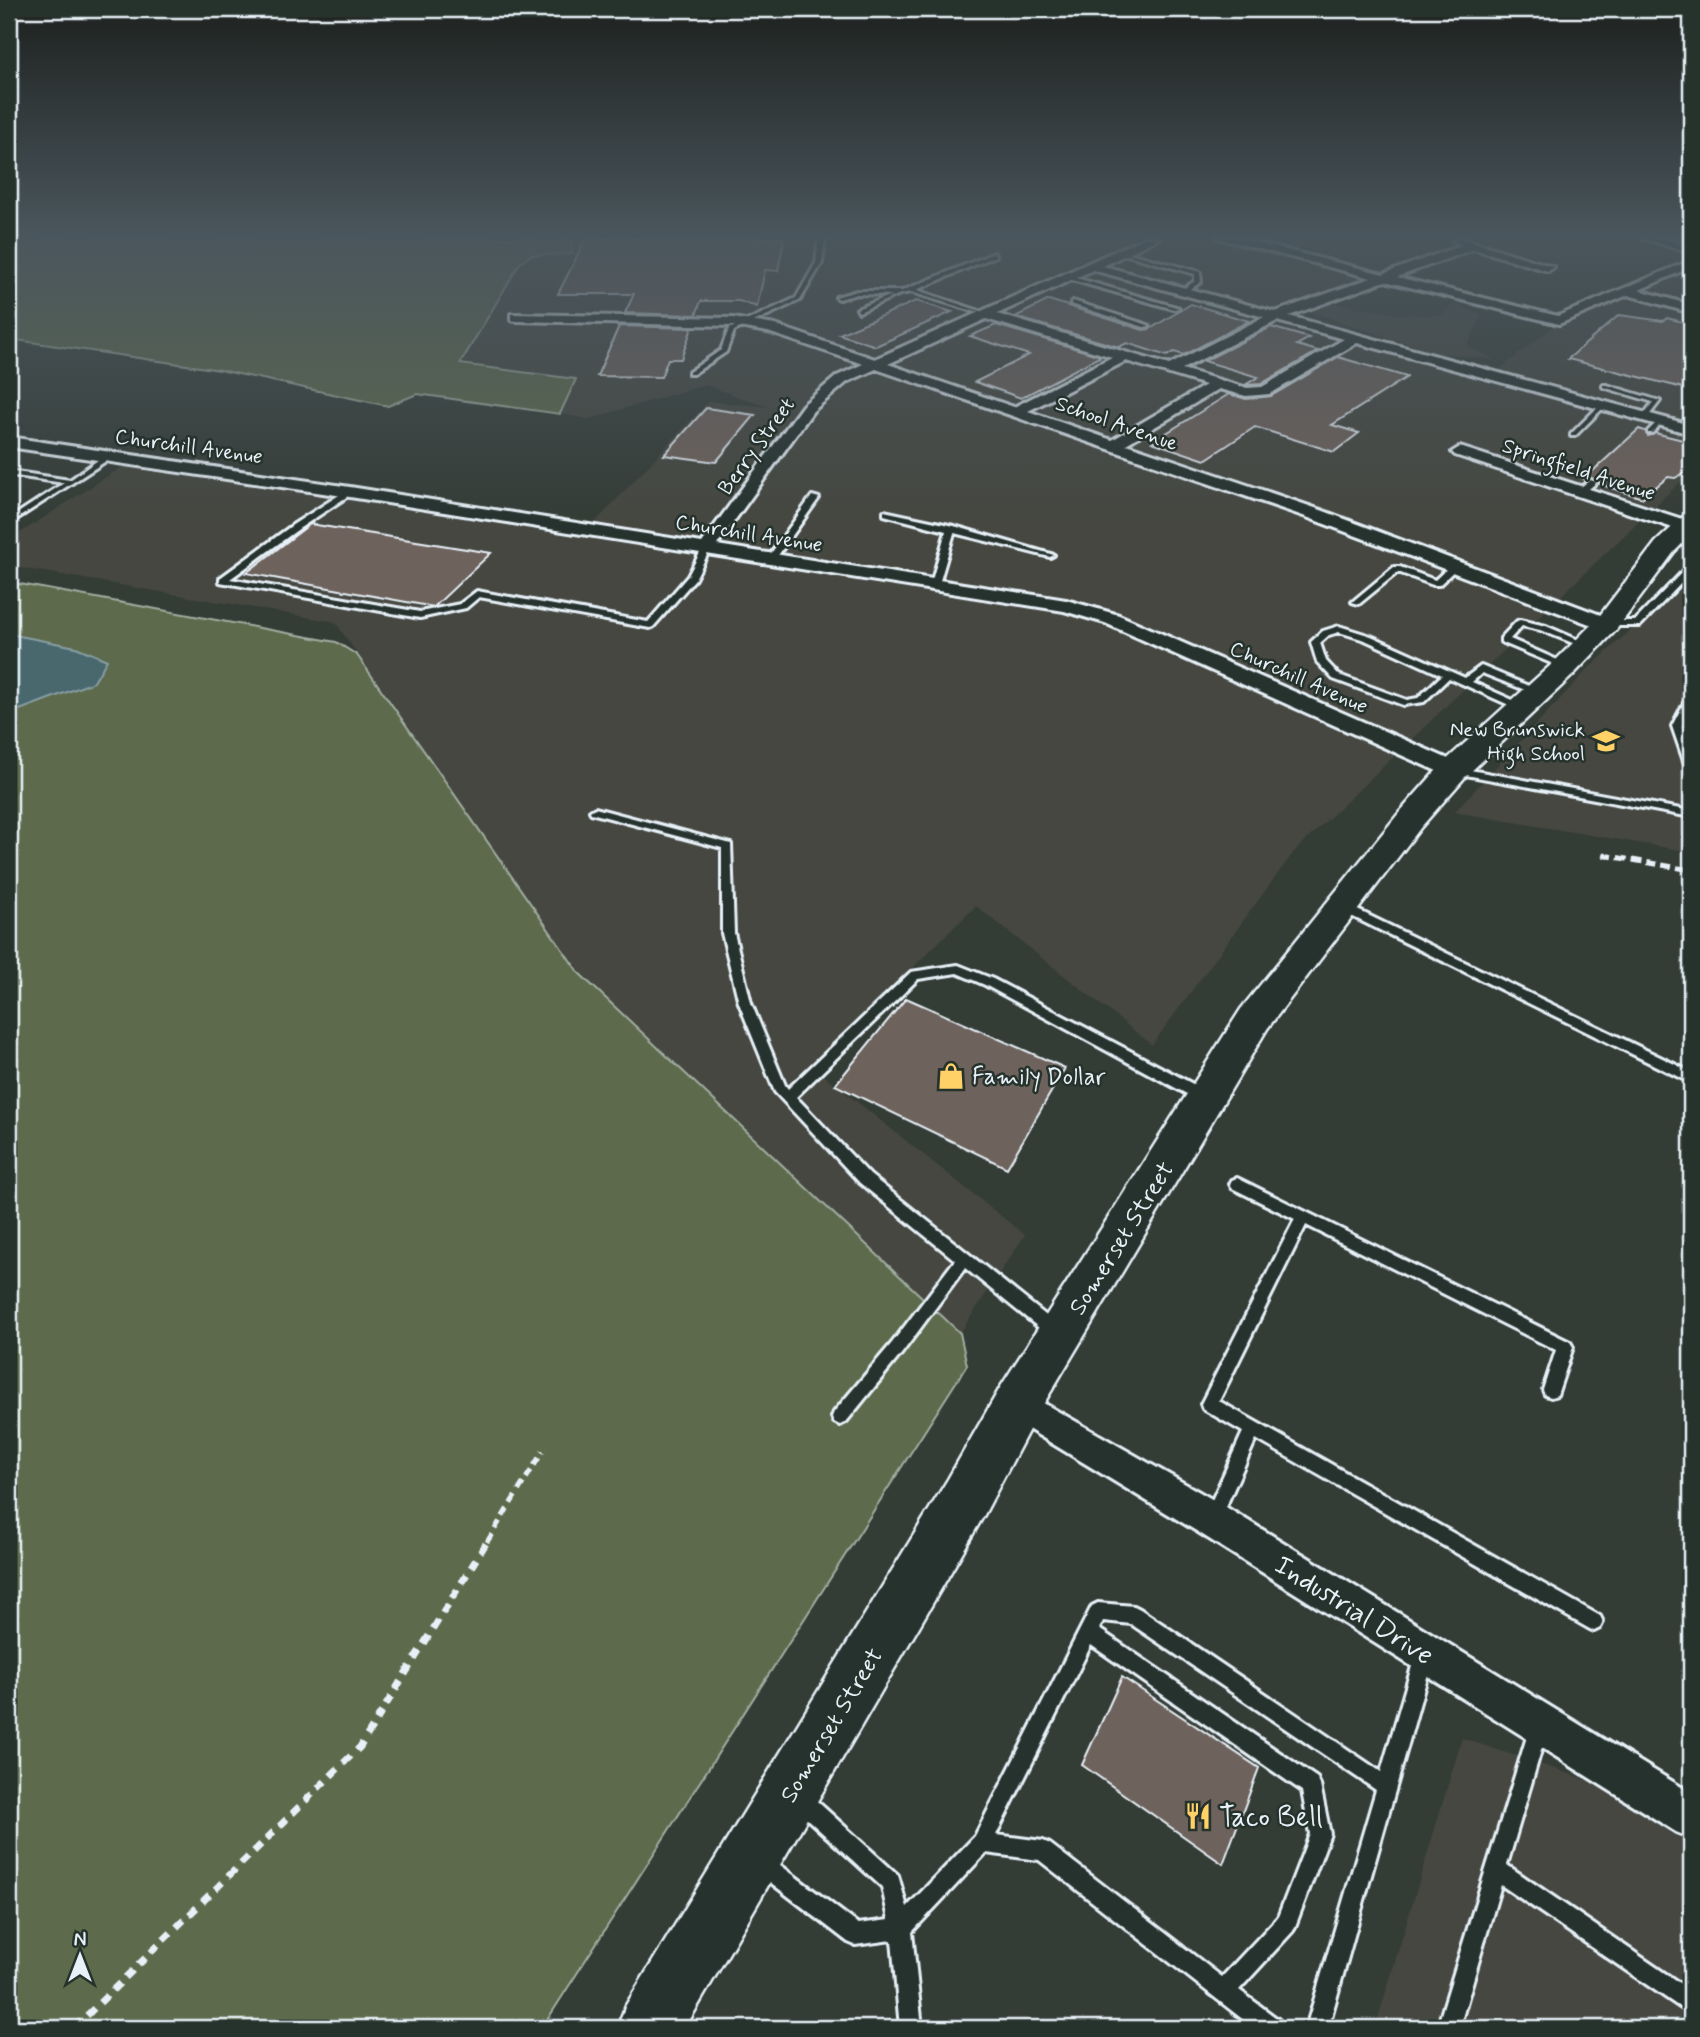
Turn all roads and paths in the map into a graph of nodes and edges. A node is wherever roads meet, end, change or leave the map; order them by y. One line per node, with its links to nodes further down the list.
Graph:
1 (730, 333): 11 (lane)
2 (785, 333): 9 (street, School Avenue)
3 (942, 333): 9 (street, Berry Street)
4 (1048, 333): 8 (street)
5 (1242, 333): 10 (street)
6 (1336, 333): 7 (street)
7 (1355, 338): 12 (street); 14 (street)
8 (1124, 356): 10 (street); 15 (street)
9 (875, 363): 15 (street, School Avenue); 31 (street, Berry Street)
10 (1169, 370): 12 (street)
11 (691, 373)
12 (1217, 384): 20 (street)
13 (1605, 386): 16 (lane)
14 (1602, 405): 16 (street); 18 (lane)
15 (1017, 411): 20 (street, School Avenue)
16 (1645, 417): 17 (street)
17 (1691, 430)
18 (1573, 435)
19 (11, 444): 22 (street, Churchill Avenue)
20 (1115, 444): 34 (street, School Avenue)
21 (1460, 452): 29 (street, Springfield Avenue)
22 (108, 457): 24 (lane); 25 (street, Churchill Avenue)
23 (9, 473): 24 (lane)
24 (71, 482): 28 (lane)
25 (350, 492): 31 (street, Churchill Avenue); 31 (lane)
26 (815, 498): 33 (lane)
27 (887, 513): 30 (lane)
28 (9, 522)
29 (1687, 525): 38 (main road, Somerset Street)
30 (951, 528): 32 (lane); 36 (lane)
31 (706, 549): 33 (street, Churchill Avenue)
32 (1050, 555)
33 (771, 559): 36 (street, Churchill Avenue)
34 (1454, 566): 37 (lane); 38 (street, School Avenue)
35 (1691, 568): 38 (lane)
36 (934, 584): 46 (street, Churchill Avenue)
37 (1356, 602)
38 (1607, 624): 39 (main road, Somerset Street)
39 (1586, 645): 40 (main road, Somerset Street); 40 (lane)
40 (1566, 666): 44 (main road, Somerset Street)
41 (1447, 675): 41 (lane); 42 (lane)
42 (1465, 683): 44 (lane); 44 (lane)
43 (1691, 699): 45 (lane)
44 (1529, 700): 46 (main road, Somerset Street)
45 (1691, 767)
46 (1454, 769): 48 (lane); 49 (main road, Somerset Street)
47 (595, 811): 51 (lane)
48 (1691, 814)
49 (1342, 907): 50 (lane); 52 (main road, Somerset Street)
50 (1691, 1078)
51 (789, 1097): 52 (lane); 55 (lane)
52 (1207, 1098): 56 (main road, Somerset Street)
53 (1237, 1184): 54 (lane)
54 (1303, 1217): 57 (lane); 60 (lane)
55 (964, 1259): 56 (lane); 59 (lane)
56 (1059, 1336): 58 (main road, Somerset Street)
57 (1551, 1390)
58 (1017, 1404): 62 (street, Industrial Drive); 68 (main road, Somerset Street)
59 (840, 1417)
60 (1253, 1429): 62 (lane); 63 (lane)
61 (543, 1451): 76 (path)
62 (1211, 1519): 65 (street, Industrial Drive)
63 (1594, 1622)
64 (1088, 1632): 67 (lane); 70 (lane); 74 (lane)
65 (1425, 1652): 66 (street, Industrial Drive); 67 (lane)
66 (1540, 1723): 69 (street, Industrial Drive); 72 (lane)
67 (1386, 1786): 80 (lane)
68 (792, 1791): 71 (main road, Somerset Street); 73 (lane)
69 (1691, 1817)
70 (982, 1843): 73 (lane); 74 (lane)
71 (752, 1856): 73 (lane); 77 (main road, Somerset Street)
72 (1496, 1869): 75 (lane); 81 (lane)
73 (901, 1928): 78 (lane)
74 (1223, 1991): 79 (lane)
75 (1691, 2003)
76 (74, 2028)
77 (649, 2028)
78 (911, 2028)
79 (1271, 2028)
80 (1317, 2028)
81 (1448, 2028)

